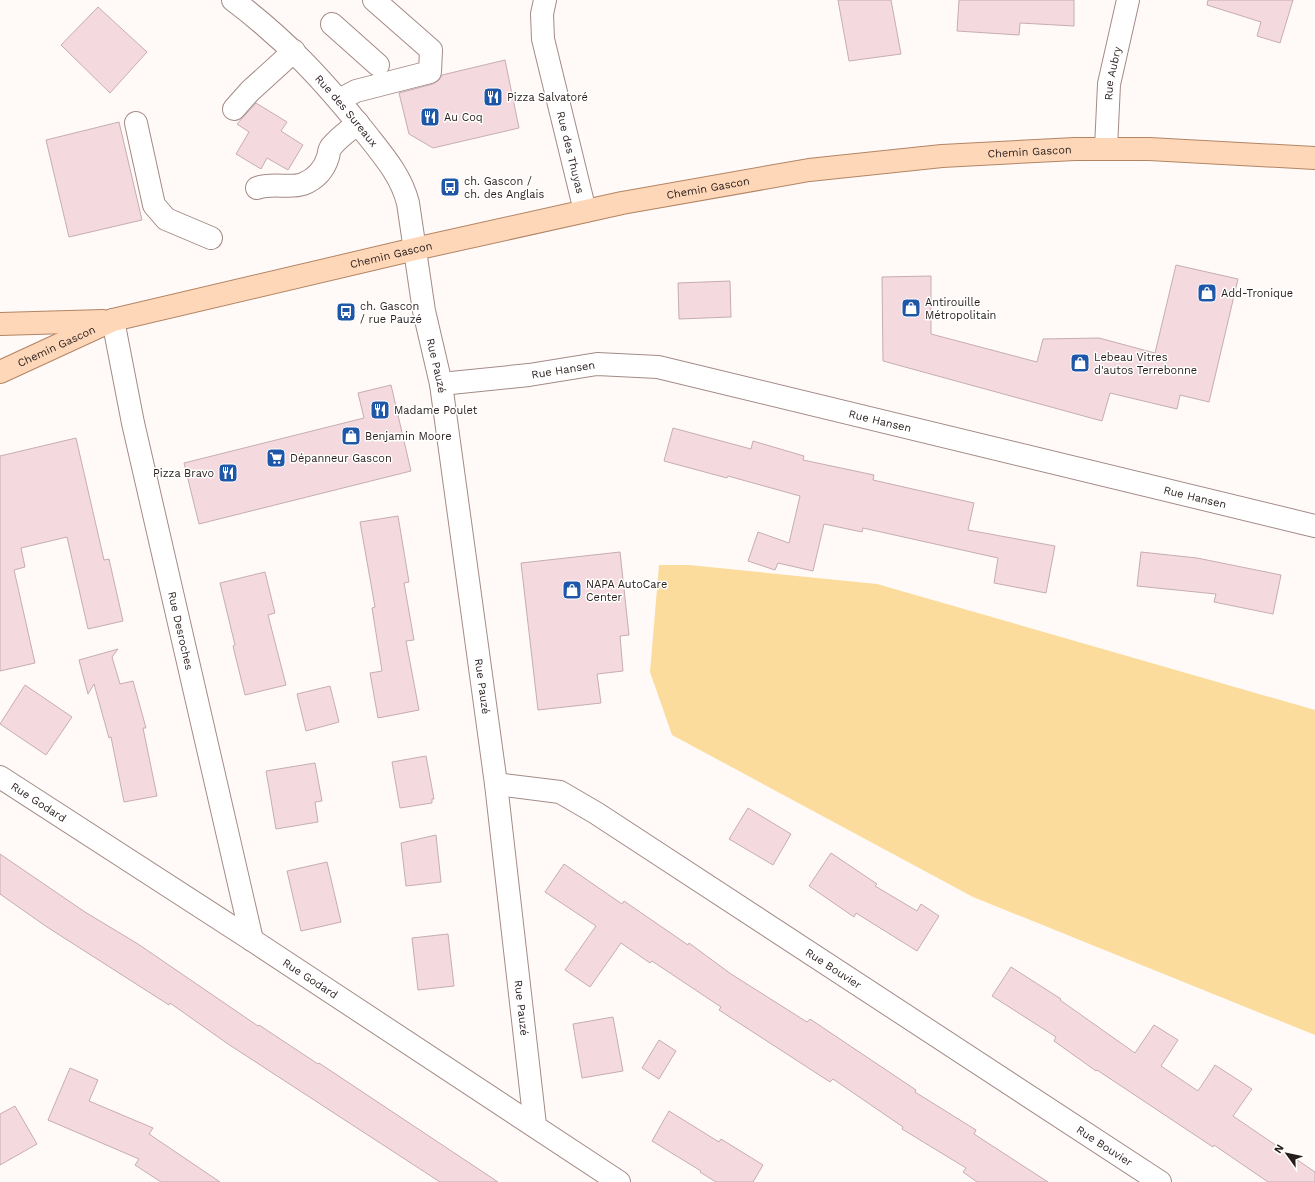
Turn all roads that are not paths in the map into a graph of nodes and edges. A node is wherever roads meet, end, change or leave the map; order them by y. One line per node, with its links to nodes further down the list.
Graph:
1 (233, 0): 6 (street, Rue des Sureaux)
2 (374, 0): 8 (street)
3 (545, 0): 15 (street, Rue des Thuyas)
4 (1128, 0): 12 (street, Rue Aubry)
5 (332, 24): 7 (street)
6 (294, 51): 8 (street, Rue des Sureaux); 9 (street)
7 (378, 65)
8 (339, 100): 11 (street, Rue des Sureaux)
9 (234, 109)
10 (136, 122): 16 (street)
11 (358, 123): 14 (street); 17 (street, Rue des Sureaux)
12 (1106, 148): 13 (main road, Chemin Gascon); 15 (main road, Chemin Gascon)
13 (1315, 158)
14 (257, 188)
15 (585, 211): 17 (main road, Chemin Gascon)
16 (211, 238)
17 (415, 249): 18 (main road, Chemin Gascon); 21 (street, Rue Pauzé)
18 (112, 320): 19 (main road, Chemin Gascon); 20 (main road, Chemin Gascon); 25 (street, Rue Desroches)
19 (0, 324)
20 (0, 372)
21 (441, 384): 22 (street, Rue Hansen); 24 (street, Rue Pauzé)
22 (1315, 526)
23 (0, 777): 25 (street, Rue Godard)
24 (496, 784): 26 (street, Rue Pauzé); 28 (street, Rue Bouvier)
25 (252, 940): 26 (street, Rue Godard)
26 (535, 1125): 27 (street, Rue Godard)
27 (619, 1182)
28 (1160, 1182)

